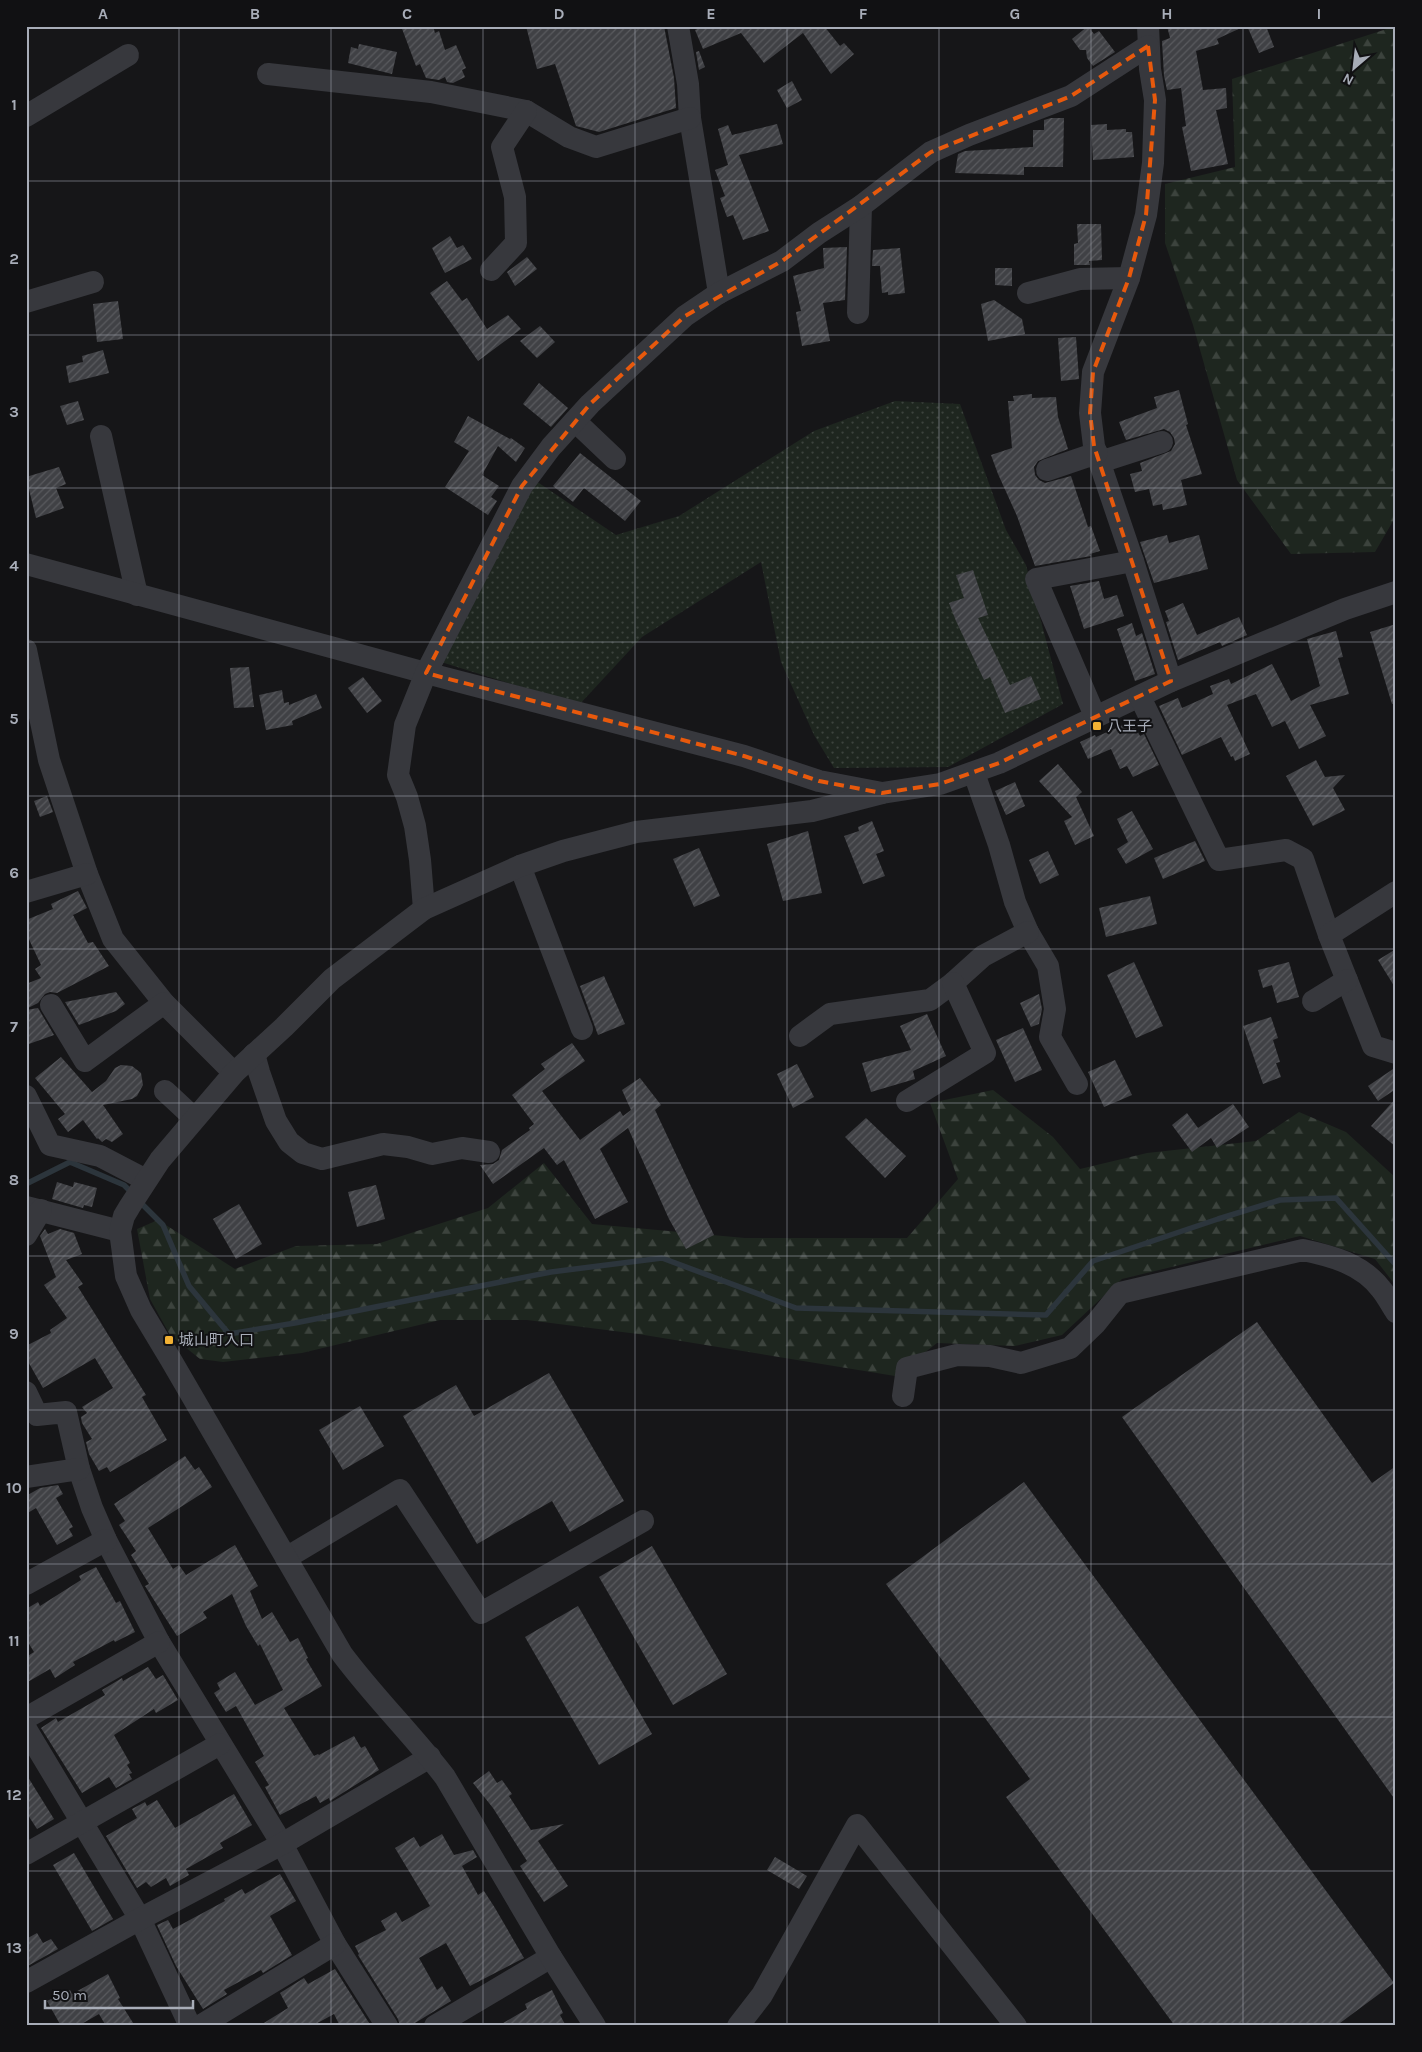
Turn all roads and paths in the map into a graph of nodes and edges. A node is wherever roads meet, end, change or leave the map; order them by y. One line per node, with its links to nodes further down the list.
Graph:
1 (678, 26): 7 (street)
2 (1149, 33): 8 (street); 10 (street)
3 (128, 55): 6 (street)
4 (268, 74): 5 (street)
5 (526, 111): 7 (street); 9 (street)
6 (26, 116)
7 (690, 118): 12 (street)
8 (861, 206): 12 (street); 15 (street)
9 (491, 270)
10 (1129, 278): 13 (street); 19 (street)
11 (93, 282): 14 (street)
12 (720, 293): 16 (street)
13 (1028, 293)
14 (26, 302)
15 (858, 313)
16 (575, 421): 20 (street); 27 (street)
17 (101, 436): 25 (street)
18 (1162, 442): 19 (street)
19 (1098, 458): 21 (street); 22 (street)
20 (615, 459)
21 (1046, 470)
22 (1134, 561): 28 (street); 31 (street)
23 (26, 564): 25 (street)
24 (1396, 592): 28 (street)
25 (137, 595): 27 (street)
26 (26, 650): 29 (street)
27 (426, 673): 33 (street); 38 (street)
28 (1171, 681): 30 (street)
29 (30, 689): 35 (street)
30 (1140, 697): 31 (street); 40 (street)
31 (1095, 716): 32 (street)
32 (974, 773): 33 (street); 39 (street)
33 (882, 793): 34 (street)
34 (520, 866): 38 (street); 46 (street)
35 (87, 874): 36 (street); 44 (street)
36 (26, 892)
37 (1396, 892): 40 (street)
38 (424, 909): 49 (street)
39 (1028, 932): 42 (street); 51 (street)
40 (1329, 935): 41 (street)
41 (1347, 980): 43 (street); 48 (street)
42 (953, 983): 47 (street); 54 (street)
43 (1313, 1001)
44 (164, 1003): 45 (street); 50 (street)
45 (51, 1005)
46 (582, 1028)
47 (800, 1036)
48 (1396, 1053)
49 (254, 1054): 50 (street); 56 (street)
50 (234, 1074): 55 (street)
51 (1077, 1084)
52 (166, 1091): 55 (street)
53 (26, 1096): 57 (street)
54 (907, 1101)
55 (194, 1118): 57 (street)
56 (489, 1152)
57 (146, 1180): 59 (street)
58 (33, 1208): 59 (street); 60 (street)
59 (120, 1231): 68 (street)
60 (26, 1235)
61 (1396, 1312): 63 (street)
62 (26, 1392): 64 (street)
63 (903, 1396)
64 (79, 1469): 65 (street); 67 (street)
65 (26, 1477)
66 (643, 1521): 68 (street)
67 (106, 1540): 69 (street); 70 (street)
68 (286, 1558): 74 (street)
69 (26, 1584)
70 (160, 1642): 71 (street); 73 (street)
71 (26, 1718)
72 (26, 1729): 75 (street)
73 (220, 1744): 75 (street); 76 (street)
74 (430, 1757): 76 (street); 80 (street)
75 (81, 1823): 77 (street); 78 (street)
76 (282, 1844): 78 (street); 79 (street)
77 (26, 1854)
78 (140, 1919): 81 (street); 83 (street)
79 (335, 1944): 84 (street); 85 (street)
80 (551, 1957): 82 (street); 86 (street)
81 (26, 1982)
82 (594, 2025)
83 (190, 2026)
84 (200, 2026)
85 (387, 2026)
86 (435, 2026)
87 (738, 2026): 88 (street)
88 (1016, 2026)

